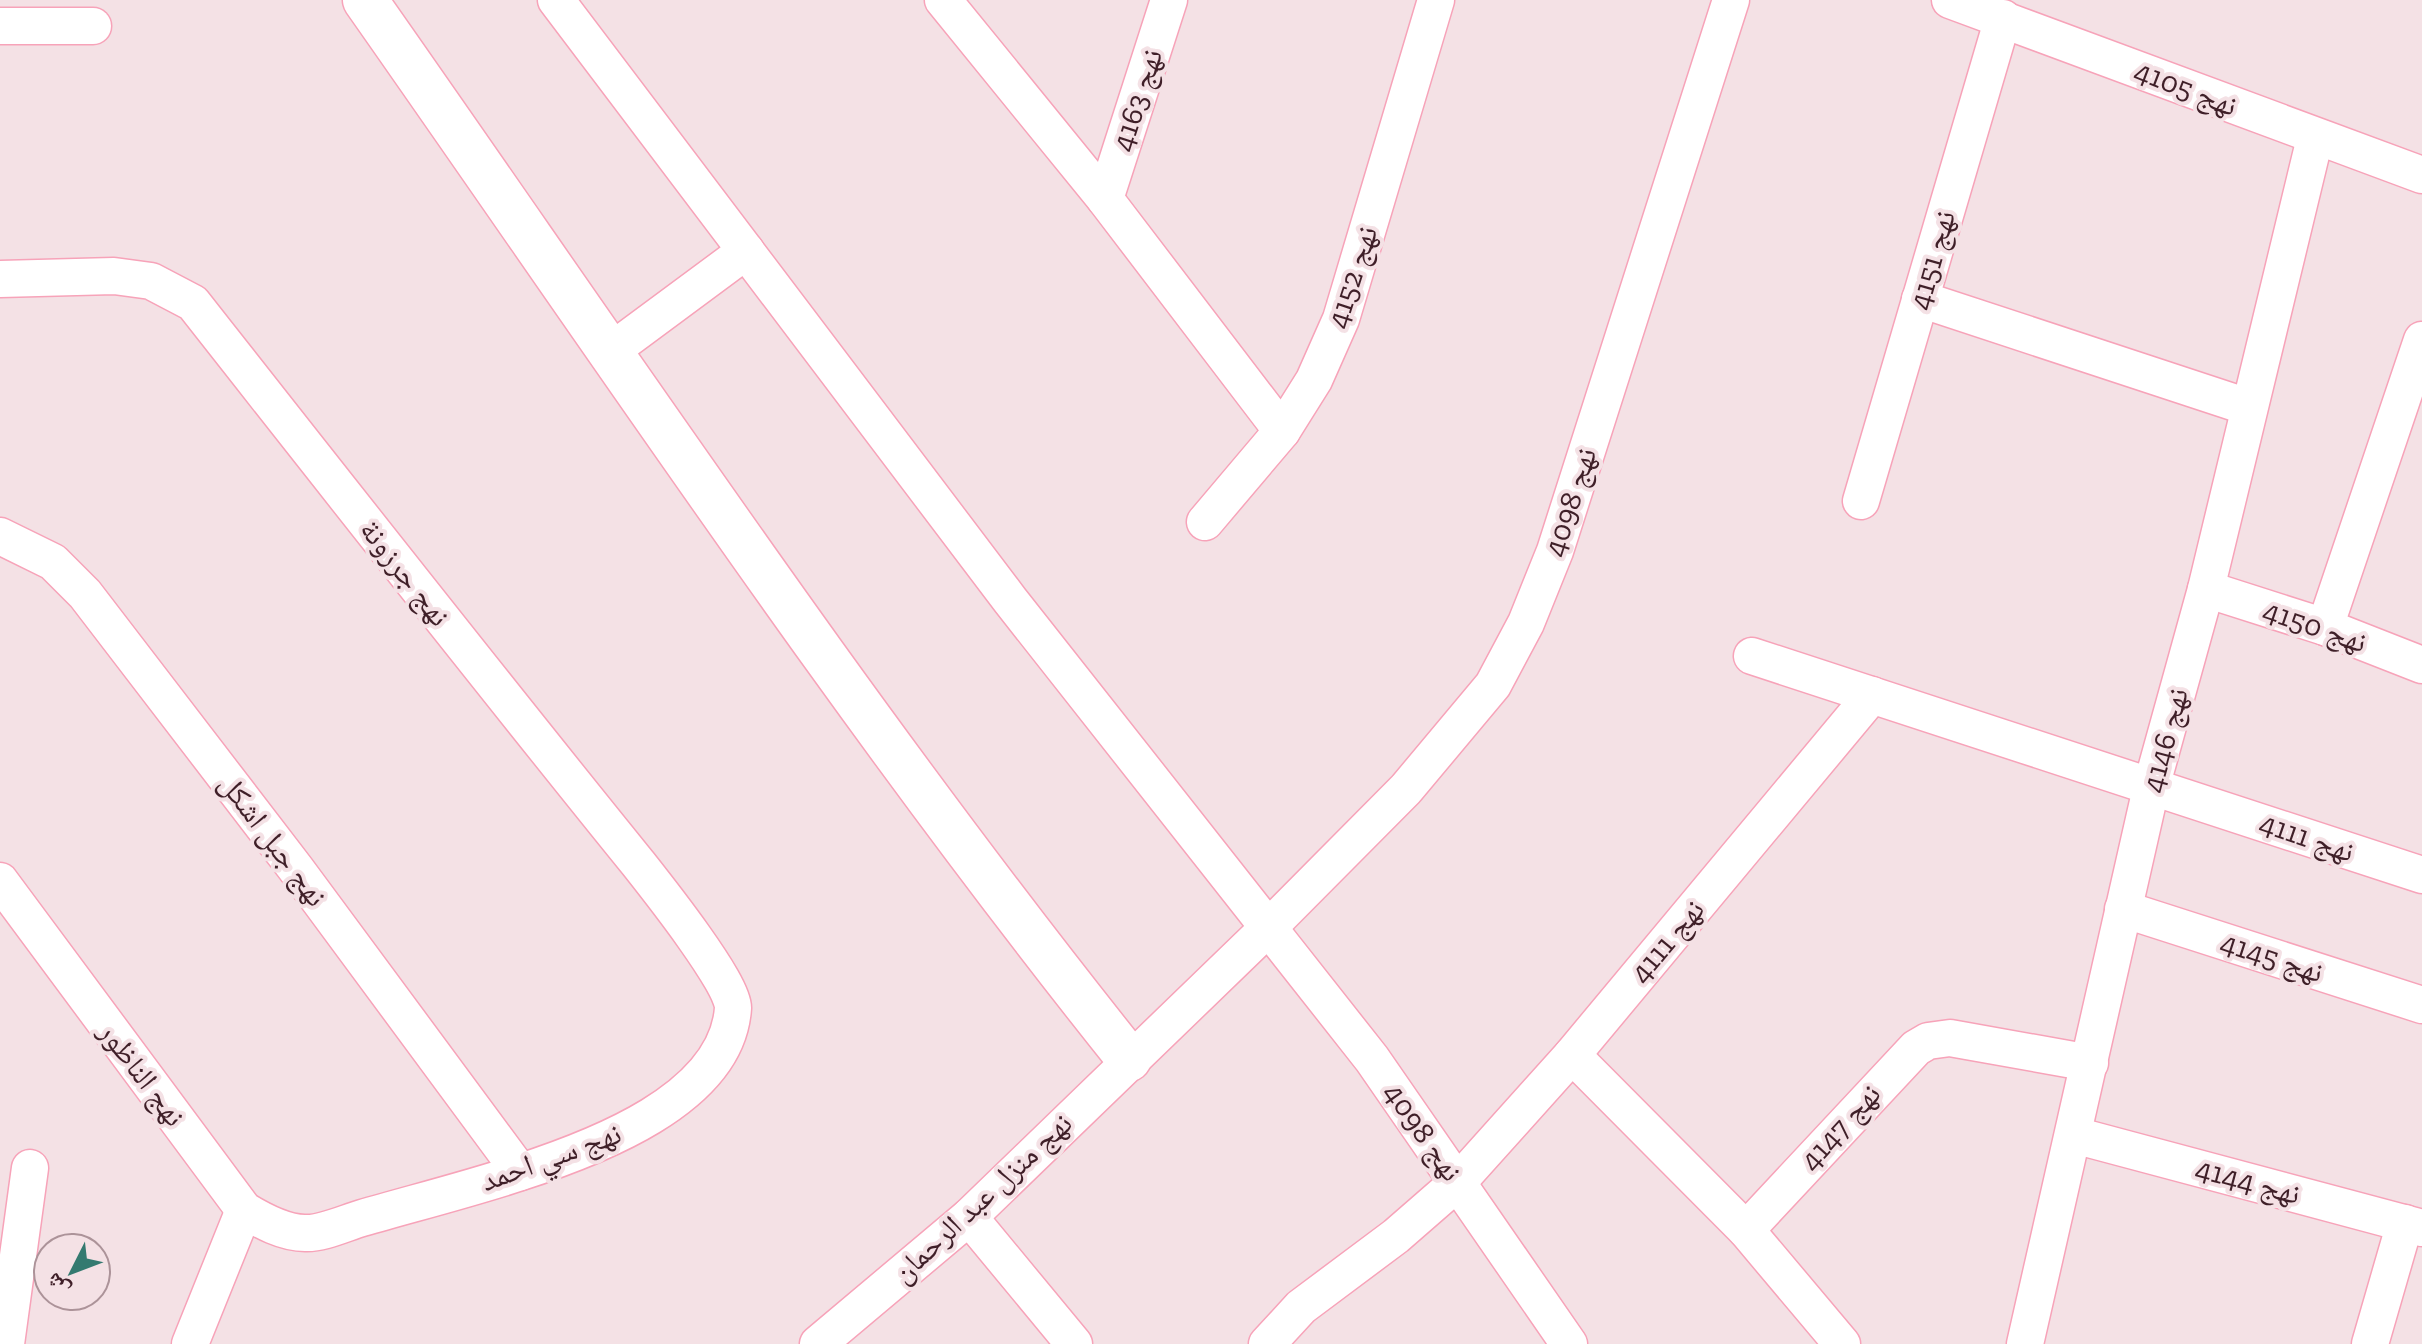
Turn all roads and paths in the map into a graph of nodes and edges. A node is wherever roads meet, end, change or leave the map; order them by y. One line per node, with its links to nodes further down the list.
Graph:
1 (365, 0): 18 (street)
2 (556, 0): 14 (street)
3 (943, 0): 13 (street)
4 (1169, 0): 13 (street, نهج 4163)
5 (1436, 0): 20 (street, نهج 4152)
6 (1731, 0): 33 (street, نهج 4098)
7 (1950, 0): 8 (street, نهج 4105)
8 (2003, 18): 11 (street, نهج 4105); 16 (street, نهج 4151)
9 (0, 26): 10 (street)
10 (93, 26)
11 (2315, 138): 12 (street, نهج 4105); 19 (street, نهج 4146)
12 (2422, 175)
13 (1105, 199): 20 (street)
14 (746, 251): 18 (street); 33 (street)
15 (0, 279): 34 (street, نهج جرزونة)
16 (1920, 299): 19 (street); 21 (street, نهج 4151)
17 (2422, 340): 25 (street)
18 (611, 351): 36 (street)
19 (2248, 407): 24 (street, نهج 4146)
20 (1282, 431): 22 (street, نهج 4152)
21 (1861, 501)
22 (1205, 522)
23 (0, 536): 41 (street, نهج جبل اشكل)
24 (2206, 589): 25 (street, نهج 4150); 29 (street, نهج 4146)
25 (2325, 627): 27 (street, نهج 4150)
26 (1752, 656): 28 (street, نهج 4111)
27 (2422, 665)
28 (1872, 695): 29 (street, نهج 4111); 37 (street, نهج 4111)
29 (2152, 784): 30 (street, نهج 4111); 32 (street, نهج 4146)
30 (2422, 875)
31 (0, 881): 43 (street, نهج الناظور)
32 (2123, 909): 35 (street, نهج 4145); 38 (street, نهج 4146)
33 (1270, 926): 36 (street, نهج 4098); 42 (street, نهج 4098)
34 (734, 1003): 41 (street, نهج سي احمد)
35 (2422, 1005)
36 (1135, 1054): 44 (street, نهج منزل عبد الرحمان)
37 (1572, 1055): 42 (street, نهج 4111); 46 (street)
38 (2090, 1063): 39 (street, نهج 4146); 46 (street, نهج 4147)
39 (2074, 1135): 45 (street, نهج 4144); 55 (street, نهج 4146)
40 (30, 1168): 48 (street)
41 (520, 1172): 47 (street, نهج سي احمد)
42 (1458, 1182): 52 (street, نهج 4111); 53 (street, نهج 4098)
43 (244, 1210): 47 (street, نهج الناظور); 49 (street)
44 (969, 1217): 50 (street, نهج منزل عبد الرحمان); 51 (street)
45 (2413, 1226): 56 (street)
46 (1746, 1230): 54 (street)
47 (307, 1234)
48 (6, 1344)
49 (190, 1344)
50 (818, 1344)
51 (1074, 1344)
52 (1267, 1344)
53 (1569, 1344)
54 (1842, 1344)
55 (2025, 1344)
56 (2370, 1344)

